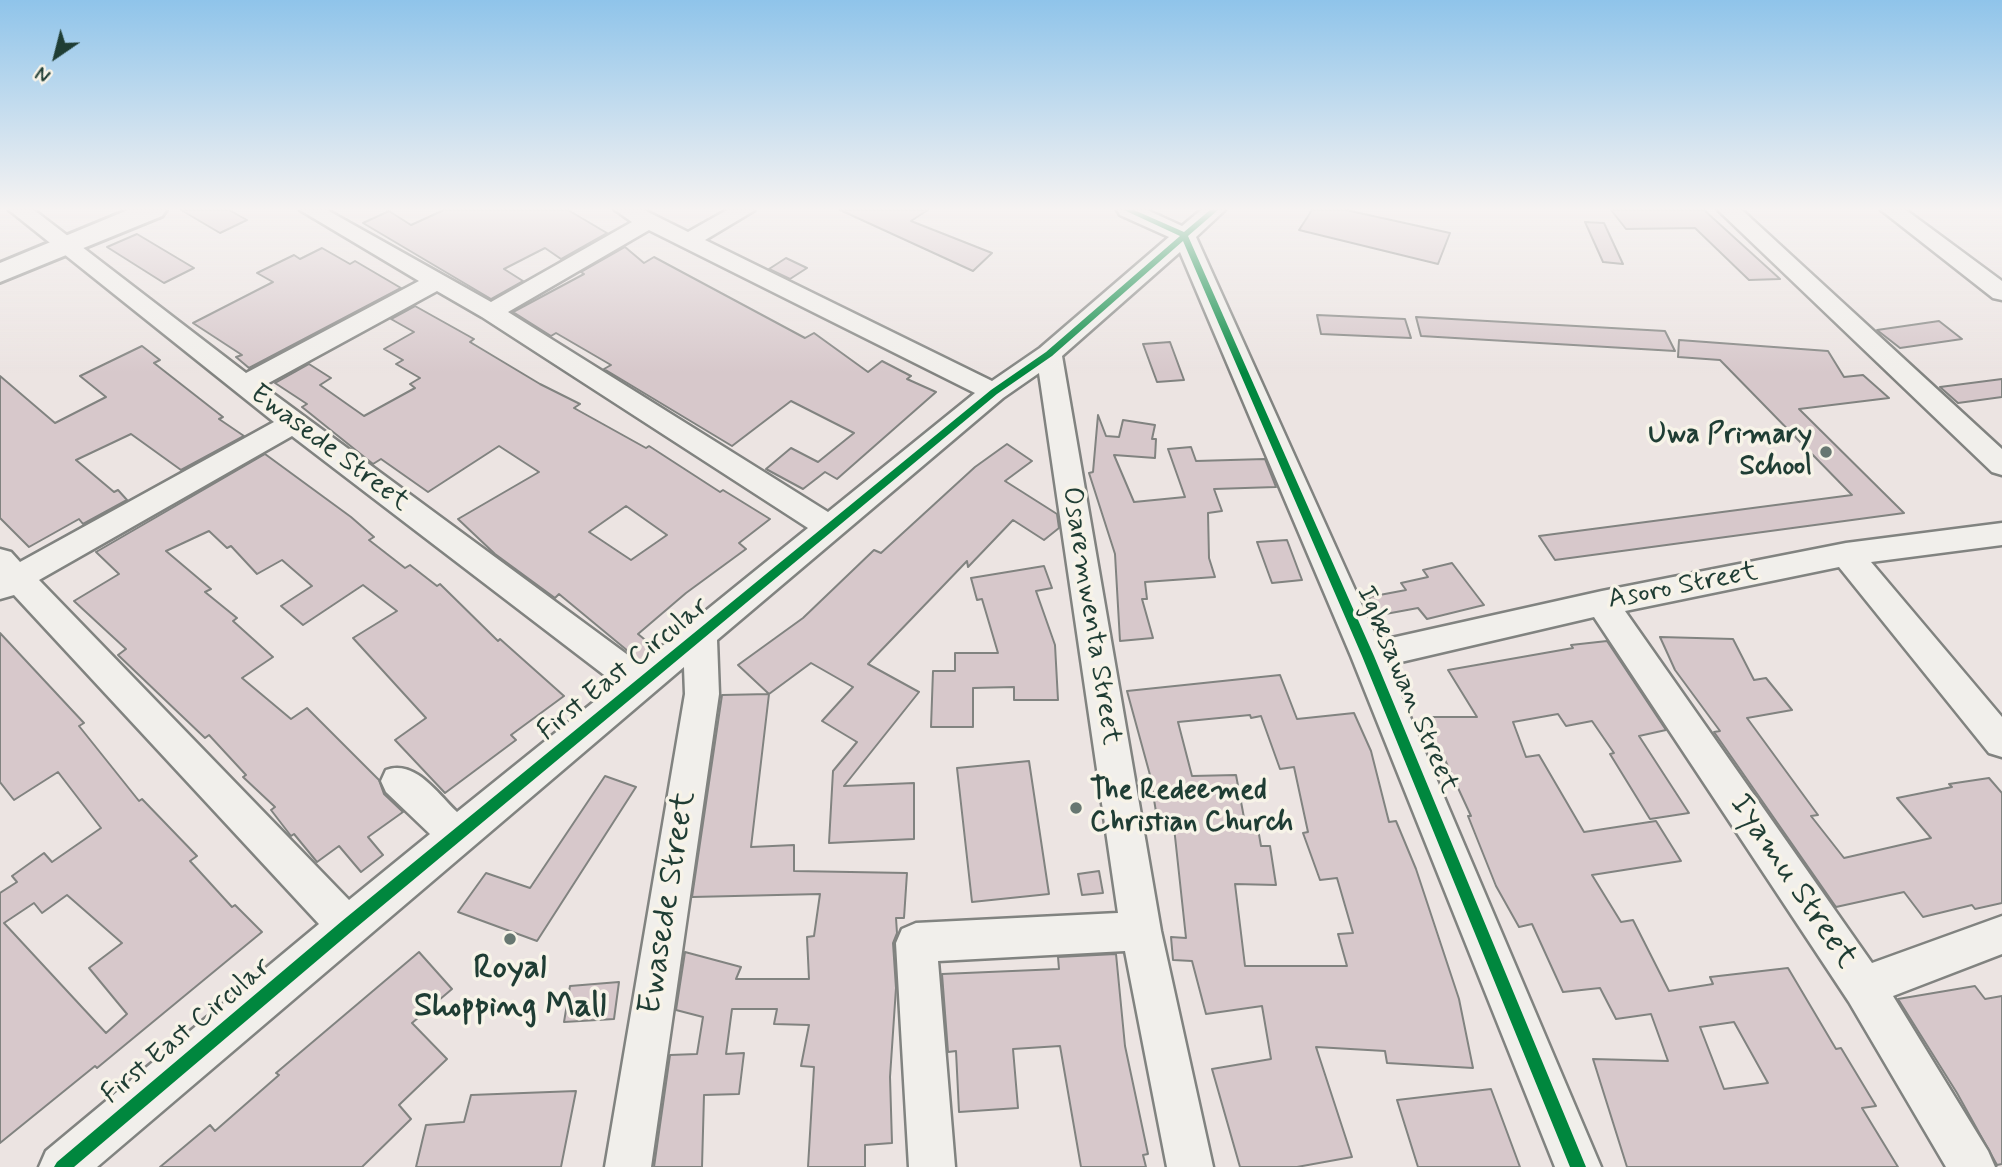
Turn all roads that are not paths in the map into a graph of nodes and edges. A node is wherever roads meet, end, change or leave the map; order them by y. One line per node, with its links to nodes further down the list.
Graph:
1 (17, 264): 10 (main road)
2 (87, 264): 15 (street, Ewasede Street)
3 (408, 264): 11 (street)
4 (574, 264): 13 (street)
5 (738, 264): 16 (street)
6 (1151, 264): 14 (street, First East Circular)
7 (1197, 264): 25 (street, Igbesawan Street)
8 (1787, 264): 18 (street)
9 (1964, 264): 12 (street)
10 (0, 273)
11 (438, 281): 13 (street); 15 (street)
12 (2002, 293)
13 (491, 312): 19 (street)
14 (1049, 354): 16 (street, First East Circular); 31 (street, Osaremwenta Street)
15 (245, 384): 17 (street, Ewasede Street)
16 (994, 392): 19 (street, First East Circular)
17 (293, 423): 22 (street); 26 (street, Ewasede Street)
18 (2002, 465)
19 (832, 528): 24 (street, First East Circular)
20 (2002, 534): 21 (street, Asoro Street)
21 (1846, 554): 23 (street, Asoro Street); 27 (street)
22 (6, 575): 30 (street)
23 (1602, 603): 25 (street, Asoro Street); 33 (street, Iyamu Street)
24 (700, 638): 26 (street, First East Circular); 35 (street, Ewasede Street)
25 (1368, 656): 38 (street, Igbesawan Street)
26 (641, 684): 29 (street, First East Circular)
27 (2002, 742)
28 (399, 781): 29 (street)
29 (457, 836): 30 (street, First East Circular)
30 (347, 926): 34 (street, First East Circular)
31 (1141, 931): 36 (street); 37 (street, Osaremwenta Street)
32 (2002, 935): 33 (street)
33 (1864, 987): 39 (street, Iyamu Street)
34 (62, 1167)
35 (628, 1167)
36 (932, 1167)
37 (1190, 1167)
38 (1578, 1167)
39 (1972, 1167)

